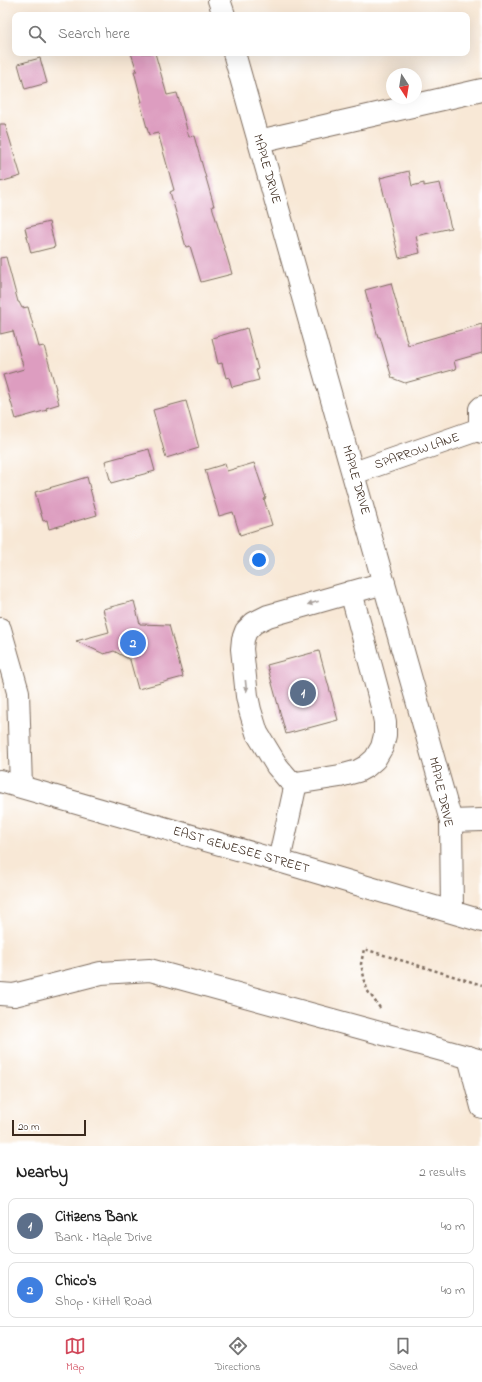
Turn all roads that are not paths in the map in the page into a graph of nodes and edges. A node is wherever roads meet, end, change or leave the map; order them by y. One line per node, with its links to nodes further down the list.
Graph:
1 (219, 0): 2 (main road)
2 (223, 12)
3 (235, 56): 5 (main road, MAPLE DRIVE)
4 (482, 90): 5 (main road)
5 (259, 141): 8 (main road, MAPLE DRIVE)
6 (482, 406): 7 (main road, SPARROW LANE)
7 (481, 431): 8 (main road, SPARROW LANE)
8 (354, 473): 9 (main road, MAPLE DRIVE)
9 (384, 583): 10 (main road); 16 (main road, MAPLE DRIVE)
10 (351, 592): 13 (main road); 13 (main road, one-way to 13)
11 (0, 629): 14 (main road)
12 (0, 780): 14 (main road, EAST GENESEE STREET)
13 (296, 783): 17 (main road)
14 (21, 786): 17 (main road, EAST GENESEE STREET)
15 (482, 820): 16 (main road)
16 (451, 821): 18 (main road, MAPLE DRIVE)
17 (279, 861): 18 (main road, EAST GENESEE STREET)
18 (452, 911): 19 (main road, EAST GENESEE STREET)
19 (482, 921)
20 (0, 994): 21 (main road)
21 (475, 1059): 22 (main road)
22 (482, 1107)

